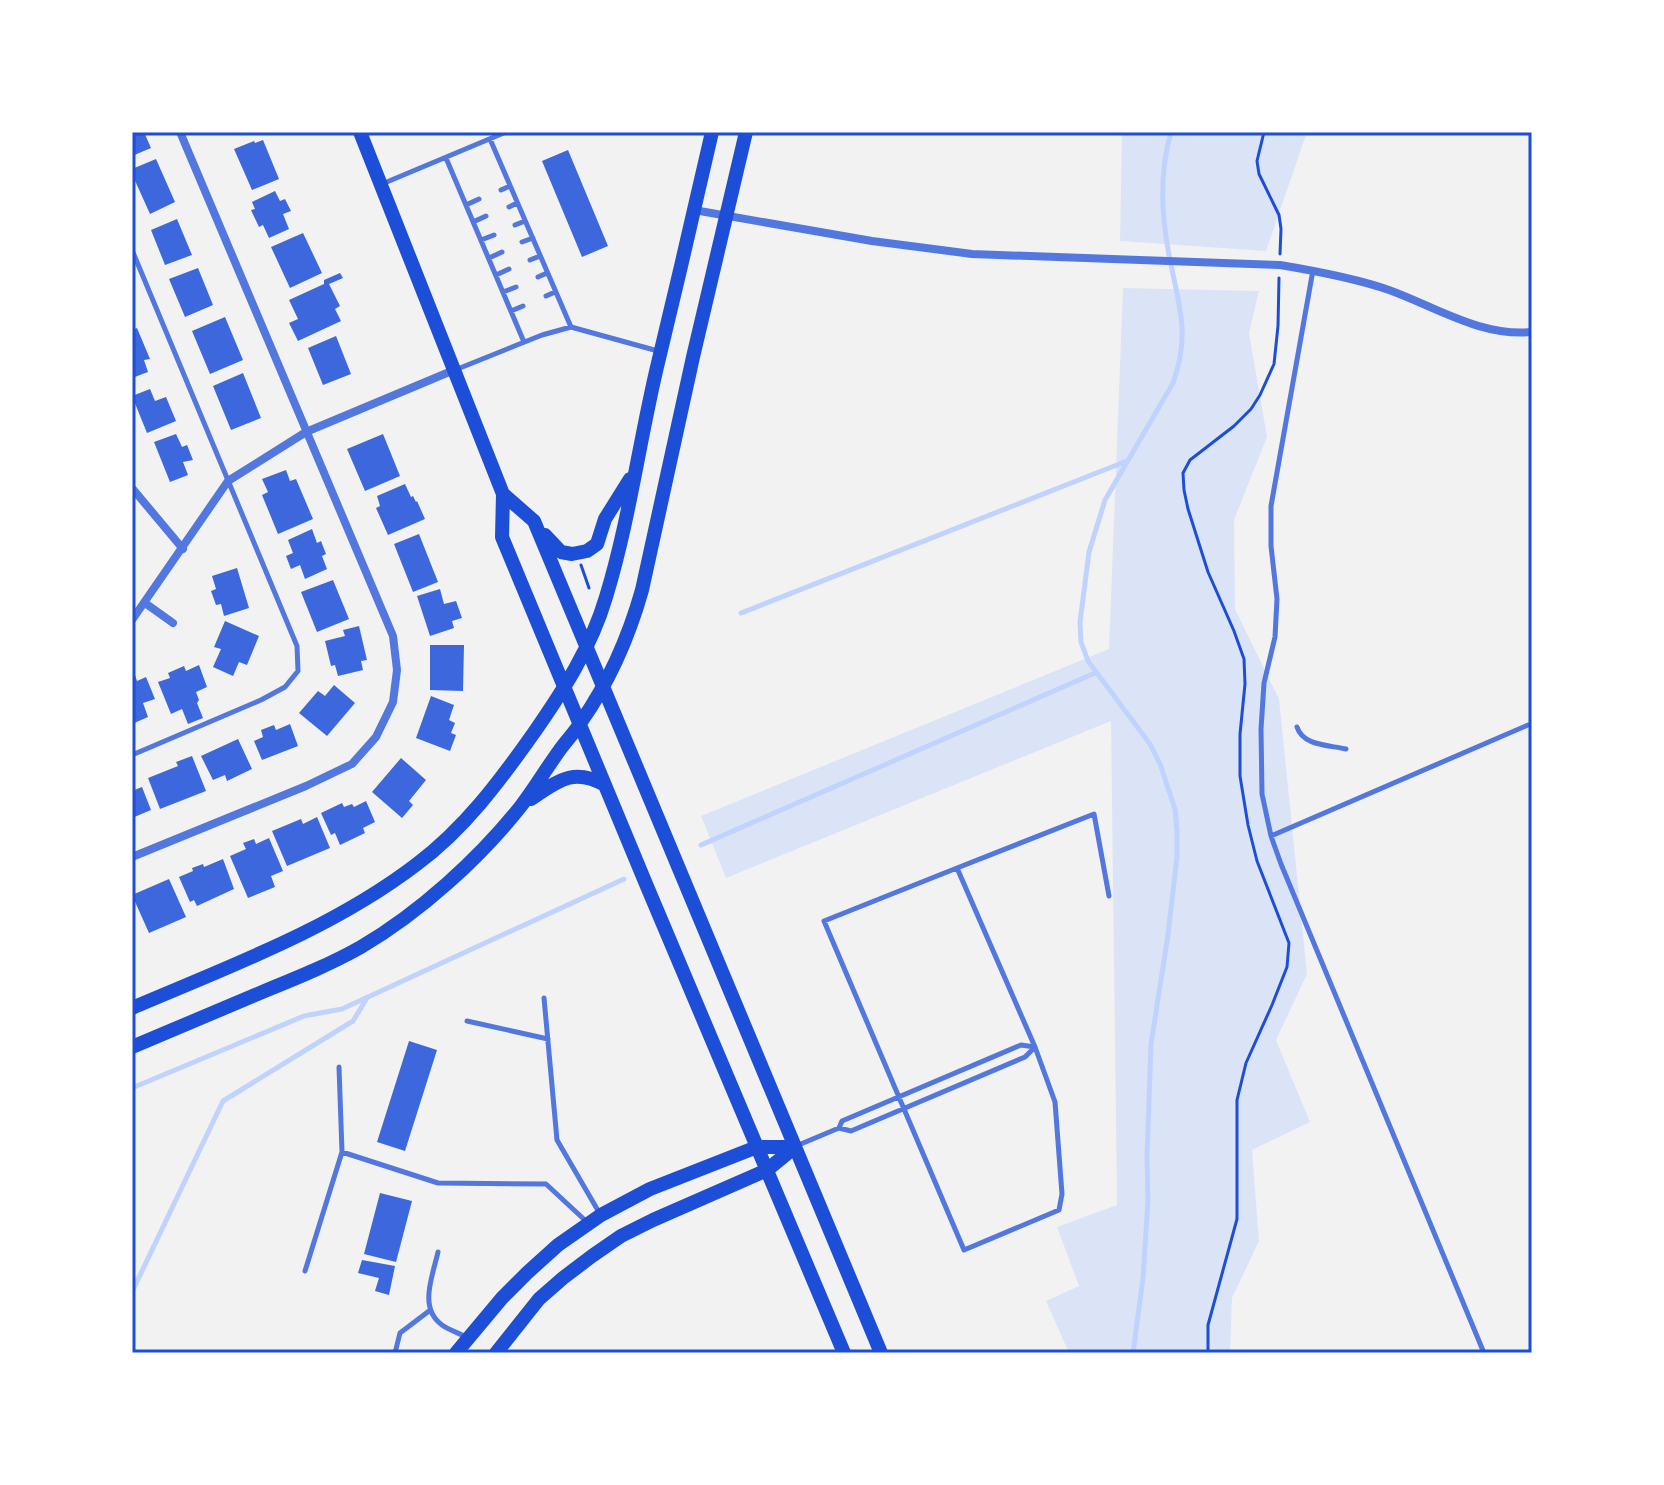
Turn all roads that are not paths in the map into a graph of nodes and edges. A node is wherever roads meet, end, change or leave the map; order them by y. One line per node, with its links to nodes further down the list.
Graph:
1 (180, 132): 46 (street)
2 (360, 132): 8 (main road)
3 (506, 132): 6 (lane)
4 (712, 132): 15 (main road)
5 (746, 132): 17 (main road)
6 (490, 139): 7 (lane); 9 (lane)
7 (446, 158): 8 (lane); 13 (lane)
8 (381, 185): 45 (main road)
9 (510, 186): 10 (lane); 12 (lane)
10 (501, 190)
11 (479, 199): 13 (lane)
12 (517, 203): 14 (lane); 18 (lane)
13 (466, 205): 19 (lane)
14 (509, 207)
15 (694, 210): 17 (street); 44 (main road)
16 (486, 216): 19 (lane)
17 (725, 216): 31 (street); 58 (main road)
18 (525, 221): 20 (lane); 22 (lane)
19 (473, 222): 23 (lane)
20 (515, 225)
21 (494, 235): 23 (lane)
22 (533, 238): 24 (lane); 27 (lane)
23 (481, 240): 28 (lane)
24 (522, 242)
25 (132, 250): 48 (lane)
26 (502, 252): 28 (lane)
27 (540, 256): 29 (lane); 32 (lane)
28 (489, 258): 33 (lane)
29 (530, 260)
30 (509, 269): 33 (lane)
31 (1313, 270): 42 (street); 66 (lane)
32 (547, 273): 34 (lane); 37 (lane)
33 (496, 275): 36 (lane)
34 (538, 277)
35 (516, 287): 36 (lane)
36 (503, 292): 40 (lane)
37 (555, 292): 38 (lane); 41 (lane)
38 (546, 296)
39 (523, 306): 40 (lane)
40 (511, 311): 43 (lane)
41 (571, 327): 43 (lane); 44 (lane)
42 (1532, 332)
43 (524, 342): 45 (lane)
44 (661, 351): 47 (main road)
45 (454, 370): 46 (street); 50 (main road)
46 (306, 432): 48 (street); 67 (street)
47 (636, 469): 51 (main road); 56 (main road)
48 (228, 481): 52 (street); 63 (lane)
49 (132, 488): 52 (street)
50 (503, 494): 51 (main road); 57 (main road)
51 (534, 521): 56 (main road)
52 (183, 549): 53 (street)
53 (145, 603): 54 (street); 55 (street)
54 (133, 618)
55 (173, 623)
56 (587, 649): 57 (main road); 58 (main road)
57 (565, 688): 59 (main road); 71 (main road)
58 (603, 688): 59 (main road); 81 (main road)
59 (580, 724): 64 (main road); 65 (main road)
60 (1528, 725): 66 (lane)
61 (1297, 727): 62 (lane)
62 (1346, 749)
63 (132, 755)
64 (605, 786): 65 (main road); 80 (main road)
65 (520, 807): 74 (main road)
66 (1271, 836): 94 (lane)
67 (132, 857)
68 (957, 868): 69 (lane); 75 (lane); 77 (lane)
69 (1109, 896)
70 (544, 998): 73 (lane)
71 (132, 1008)
72 (467, 1021): 73 (lane)
73 (548, 1039): 84 (lane)
74 (132, 1047)
75 (1035, 1047): 77 (lane); 78 (lane); 78 (lane)
76 (339, 1067): 82 (lane)
77 (900, 1096): 78 (lane); 79 (lane)
78 (905, 1108): 79 (lane)
79 (839, 1128): 81 (lane)
80 (757, 1147): 81 (main road); 83 (main road); 84 (main road)
81 (795, 1147): 83 (main road); 93 (main road)
82 (342, 1152): 84 (lane); 86 (lane)
83 (767, 1170): 91 (main road); 92 (main road)
84 (595, 1220): 88 (main road)
85 (438, 1252): 87 (lane)
86 (305, 1271)
87 (429, 1311): 88 (lane); 89 (lane)
88 (467, 1338): 90 (main road)
89 (395, 1353)
90 (456, 1353)
91 (496, 1353)
92 (844, 1353)
93 (881, 1353)
94 (1484, 1353)

